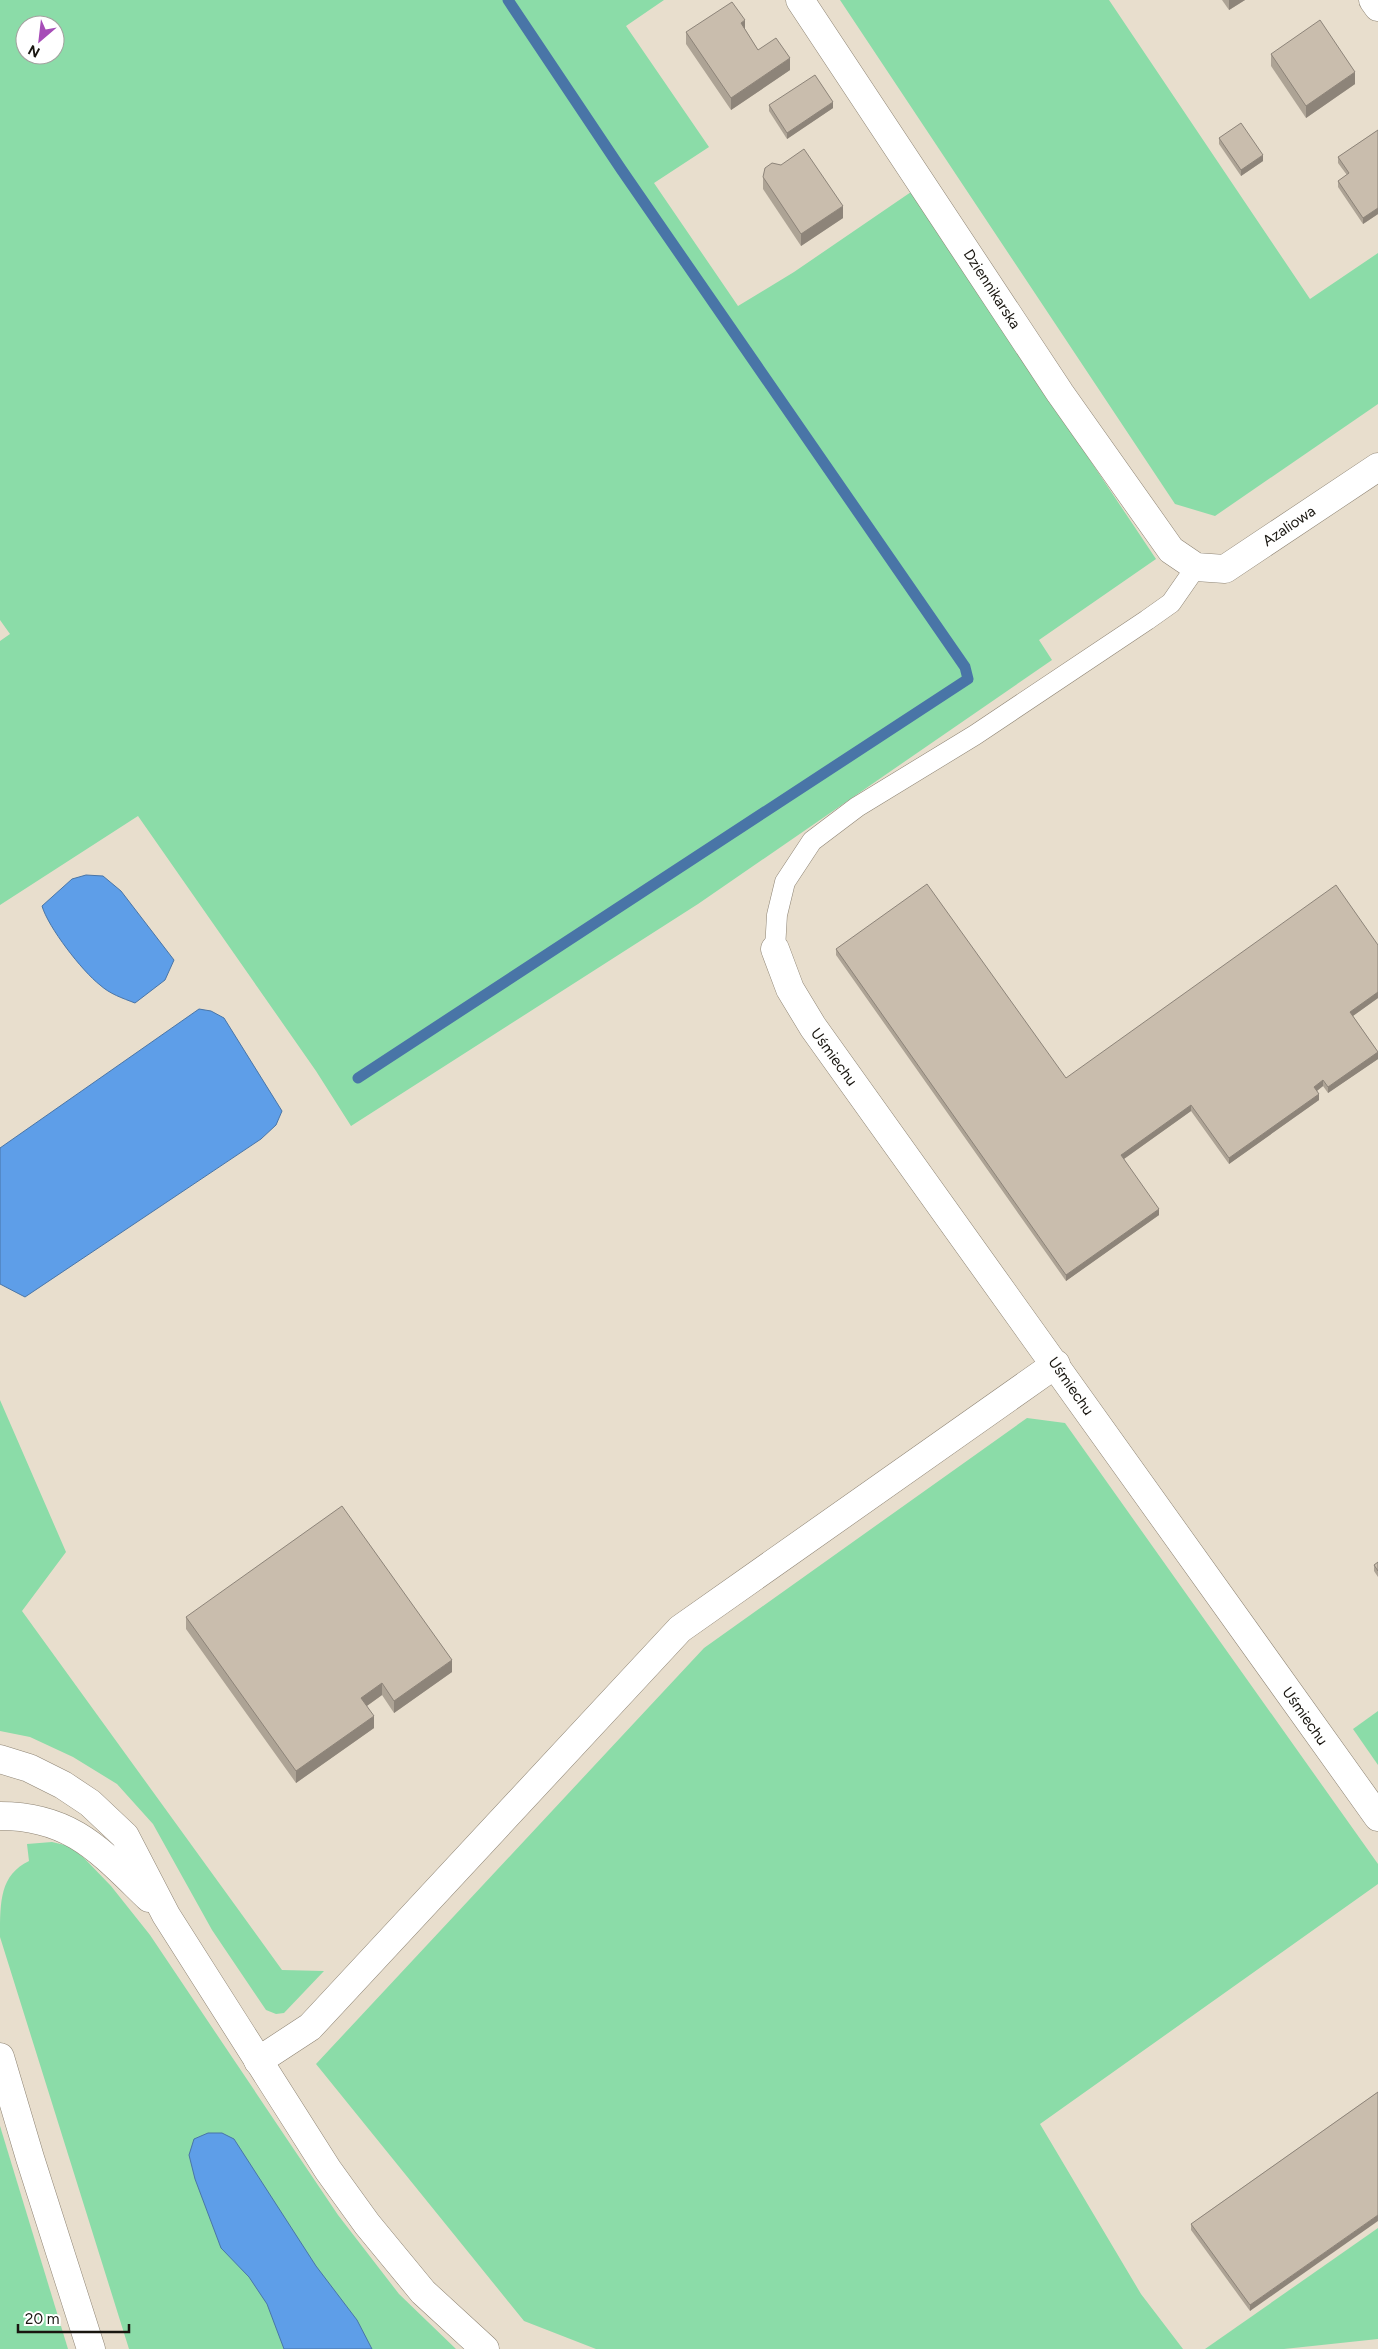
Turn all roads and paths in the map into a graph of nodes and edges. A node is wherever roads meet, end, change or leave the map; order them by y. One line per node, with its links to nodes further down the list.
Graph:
1 (800, 0): 5 (street, Dziennikarska)
2 (1373, 0): 3 (street)
3 (1378, 7)
4 (1378, 467): 5 (street, Azaliowa)
5 (1196, 567): 6 (lane)
6 (774, 949): 7 (street, Uśmiechu)
7 (1056, 1364): 10 (street, Uśmiechu); 13 (street)
8 (0, 1759): 11 (street)
9 (0, 1816): 11 (street)
10 (1378, 1817)
11 (166, 1915): 13 (street)
12 (0, 2057): 14 (street)
13 (258, 2061): 15 (street)
14 (91, 2349)
15 (485, 2349)

